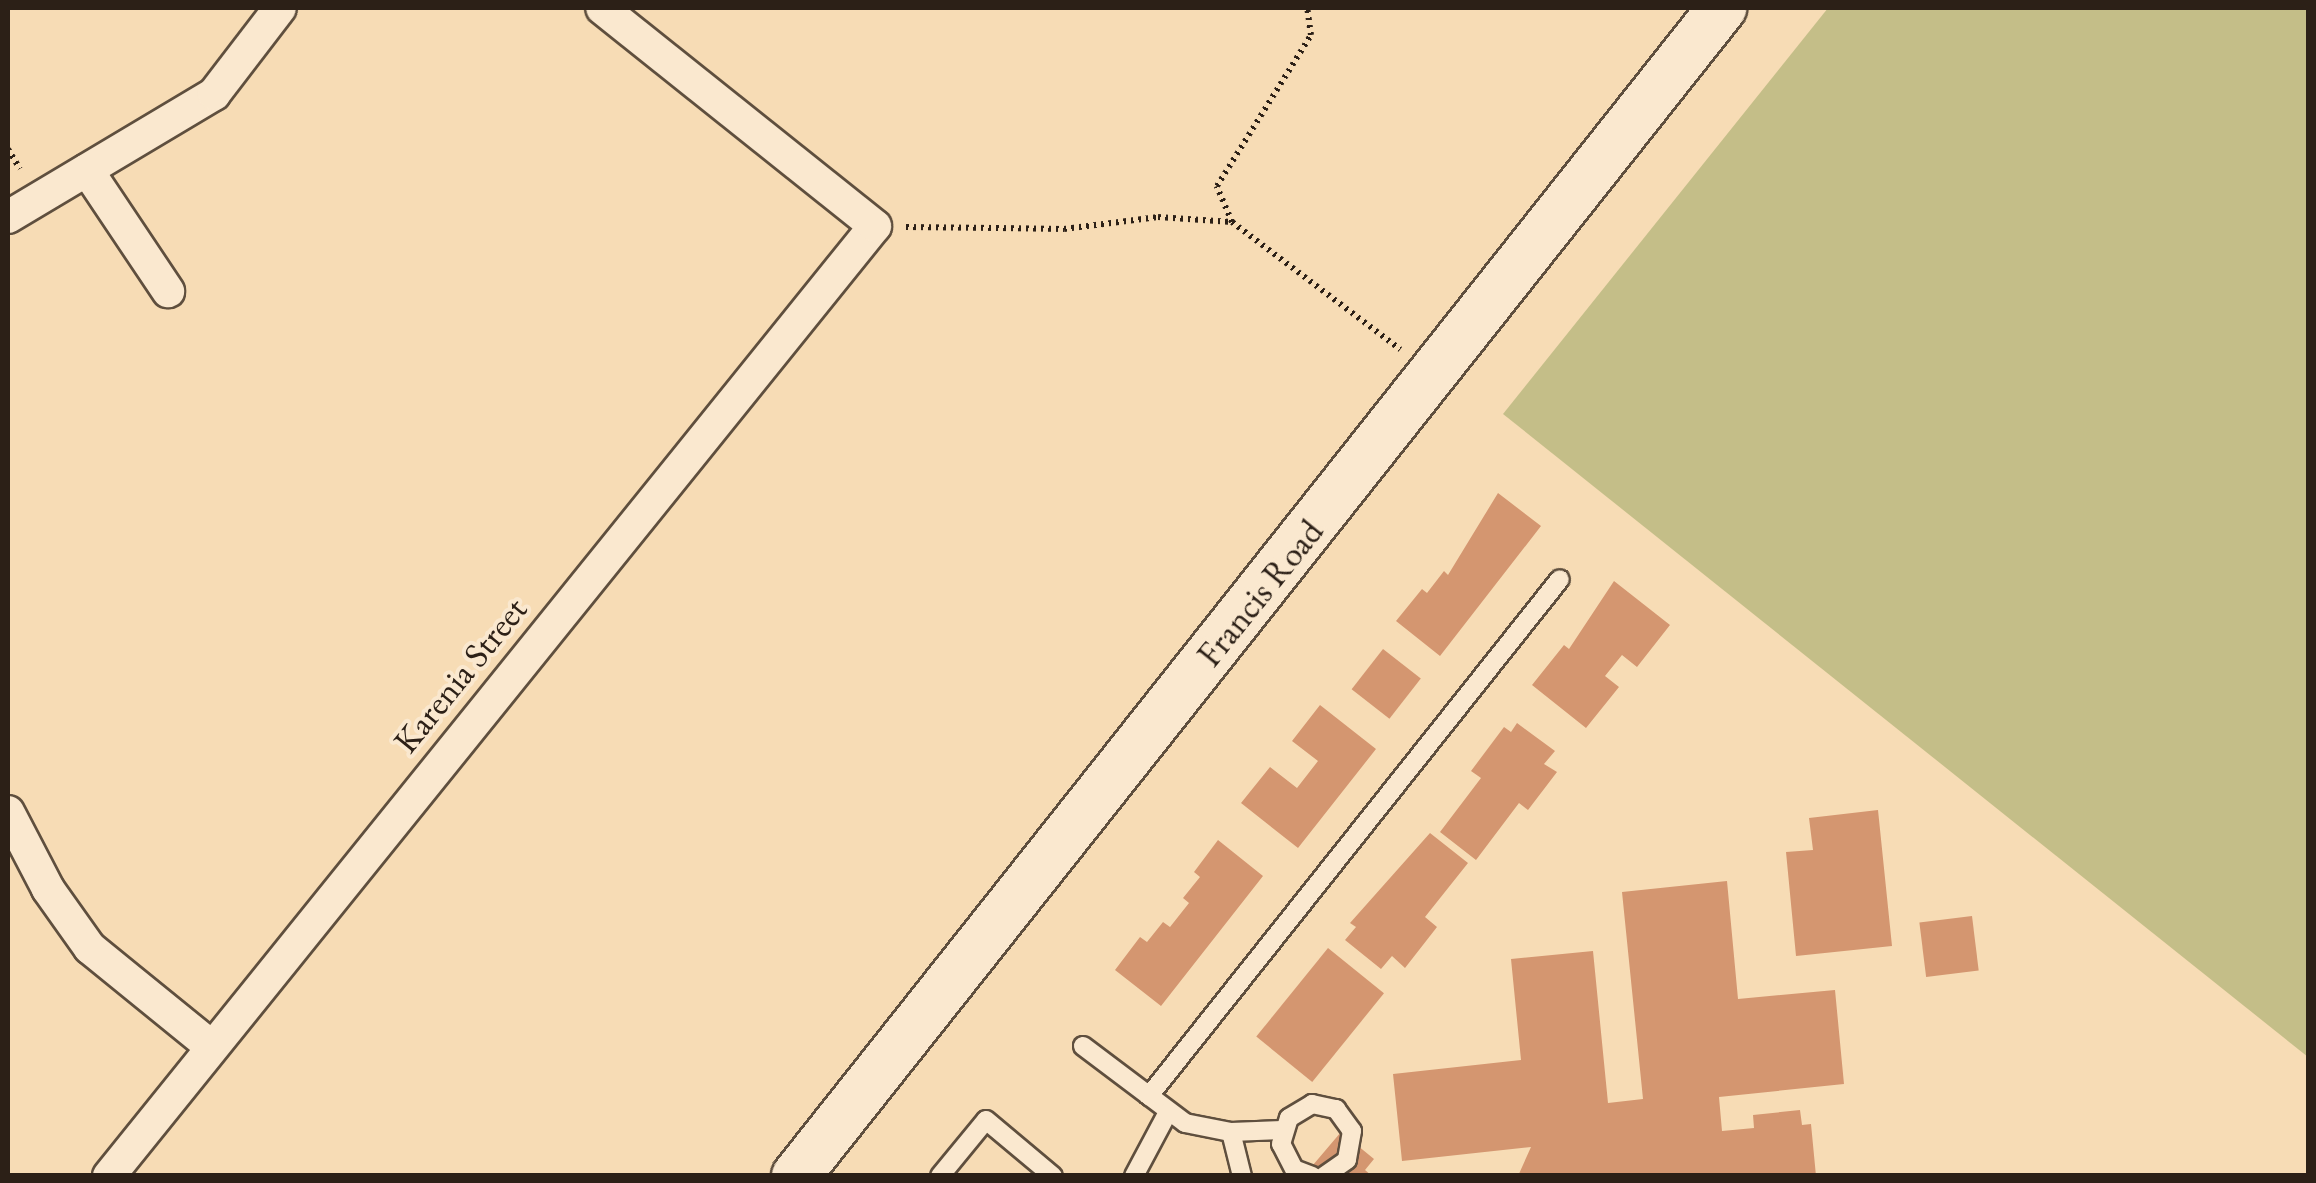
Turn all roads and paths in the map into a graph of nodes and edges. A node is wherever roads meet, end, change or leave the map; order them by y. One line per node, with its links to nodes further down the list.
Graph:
1 (280, 8): 5 (street)
2 (602, 8): 8 (street)
3 (1307, 8): 7 (path)
4 (1722, 8): 10 (main road, Francis Road)
5 (87, 170): 6 (street); 9 (street)
6 (8, 217)
7 (1232, 222): 8 (path); 10 (path)
8 (875, 226): 14 (street, Karenia Street)
9 (168, 291)
10 (1432, 376): 20 (main road, Francis Road)
11 (1560, 579): 15 (lane)
12 (8, 812): 14 (street)
13 (1083, 1046): 15 (lane)
14 (212, 1047): 19 (street, Karenia Street)
15 (1148, 1096): 16 (lane)
16 (1168, 1112): 18 (lane); 23 (lane)
17 (1282, 1130): 18 (lane); 25 (lane); 26 (lane)
18 (1231, 1132): 24 (lane)
19 (109, 1176)
20 (796, 1176)
21 (940, 1176): 22 (lane)
22 (1053, 1176)
23 (1134, 1176)
24 (1242, 1176)
25 (1312, 1176)
26 (1324, 1176)

